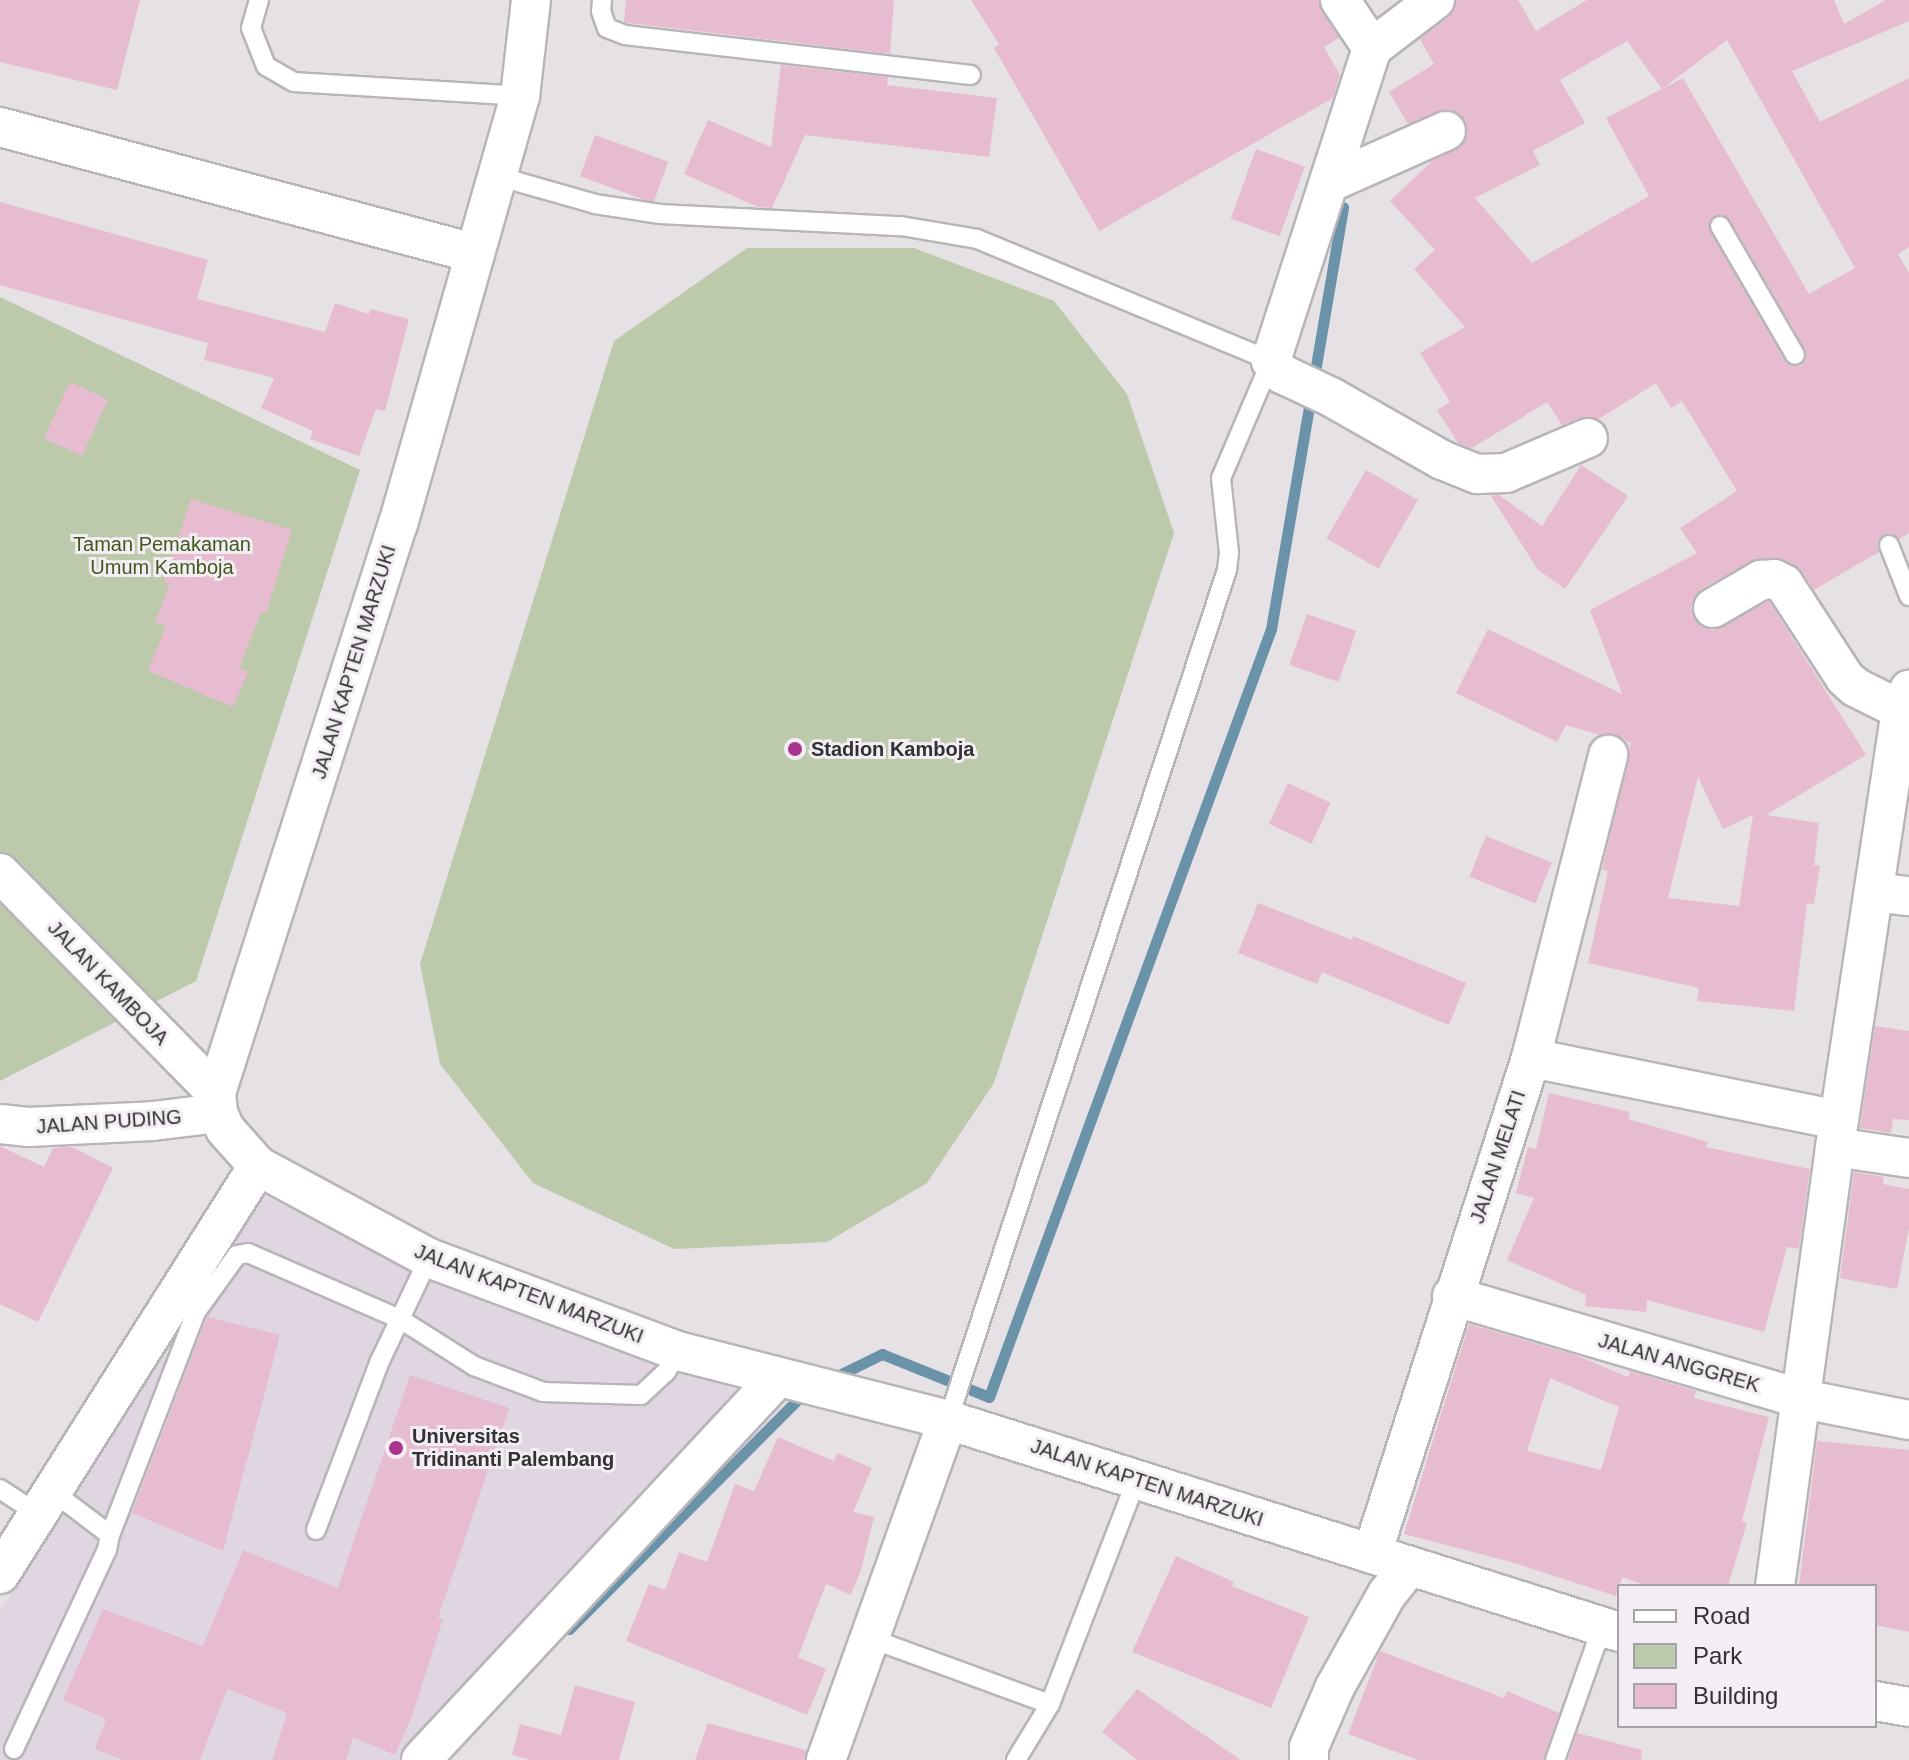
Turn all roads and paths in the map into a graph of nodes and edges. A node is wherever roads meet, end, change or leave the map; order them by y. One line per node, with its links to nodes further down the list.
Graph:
1 (259, 0): 8 (lane)
2 (531, 0): 8 (street, JALAN KAPTEN MARZUKI)
3 (602, 0): 7 (lane)
4 (1340, 0): 6 (street)
5 (1435, 0): 6 (street)
6 (1372, 48): 12 (street)
7 (971, 75)
8 (520, 96): 11 (street, JALAN KAPTEN MARZUKI)
9 (0, 127): 14 (street)
10 (1446, 131): 12 (street)
11 (497, 176): 14 (street, JALAN KAPTEN MARZUKI); 16 (lane)
12 (1329, 183): 16 (street)
13 (1720, 226): 15 (lane)
14 (475, 253): 26 (street, JALAN KAPTEN MARZUKI)
15 (1795, 355)
16 (1277, 367): 17 (street); 37 (lane)
17 (1588, 438)
18 (1889, 545): 19 (lane)
19 (1909, 596)
20 (1713, 608): 21 (street)
21 (1905, 700): 24 (street)
22 (1608, 755): 25 (street, JALAN MELATI)
23 (0, 873): 26 (street, JALAN KAMBOJA)
24 (1891, 894): 28 (street)
25 (1531, 1058): 28 (street); 32 (street, JALAN MELATI)
26 (217, 1103): 27 (street, JALAN PUDING); 30 (street, JALAN KAPTEN MARZUKI)
27 (0, 1124)
28 (1837, 1134): 29 (street); 36 (street)
29 (1909, 1158)
30 (258, 1166): 31 (street, JALAN KAPTEN MARZUKI); 41 (street)
31 (429, 1258): 33 (lane); 34 (street, JALAN KAPTEN MARZUKI)
32 (1452, 1296): 36 (street, JALAN ANGGREK); 44 (street, JALAN MELATI)
33 (400, 1319): 34 (lane); 42 (lane); 43 (lane)
34 (678, 1351): 35 (street, JALAN KAPTEN MARZUKI)
35 (786, 1380): 37 (street, JALAN KAPTEN MARZUKI); 54 (street)
36 (1798, 1398): 38 (street, JALAN ANGGREK); 47 (street)
37 (950, 1410): 39 (street, JALAN KAPTEN MARZUKI); 49 (street)
38 (1909, 1420)
39 (1137, 1479): 44 (street, JALAN KAPTEN MARZUKI); 51 (lane)
40 (0, 1489): 41 (lane)
41 (45, 1503): 43 (lane); 46 (street)
42 (316, 1530)
43 (110, 1535): 53 (lane)
44 (1372, 1554): 45 (street, JALAN KAPTEN MARZUKI)
45 (1410, 1566): 48 (street, JALAN KAPTEN MARZUKI); 57 (street)
46 (0, 1574)
47 (1775, 1584)
48 (1610, 1630): 58 (lane)
49 (872, 1639): 51 (lane); 55 (street)
50 (1877, 1701): 52 (street)
51 (1050, 1704): 56 (lane)
52 (1909, 1707)
53 (14, 1749)
54 (421, 1760)
55 (826, 1760)
56 (1016, 1760)
57 (1309, 1760)
58 (1555, 1760)

